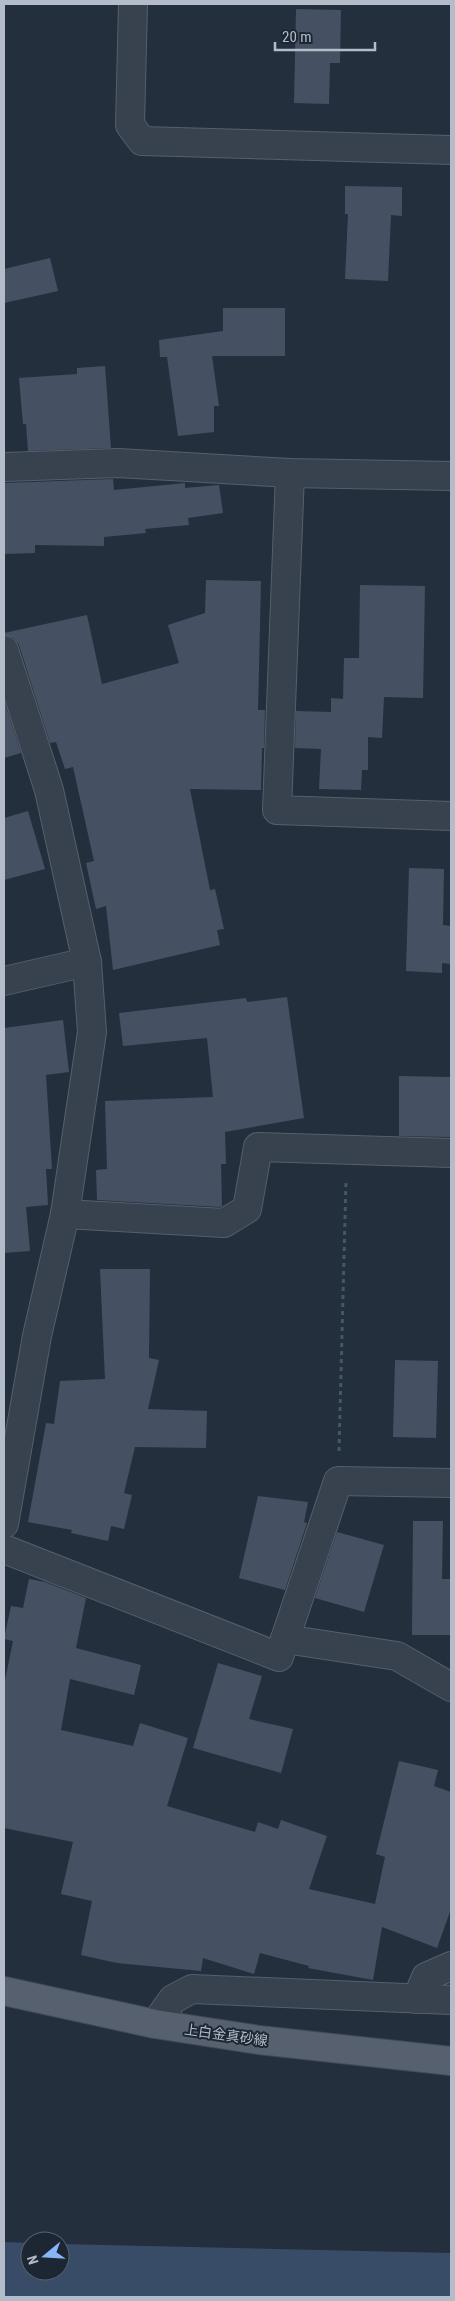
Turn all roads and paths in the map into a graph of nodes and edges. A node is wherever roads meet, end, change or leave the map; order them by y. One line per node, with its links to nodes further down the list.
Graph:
1 (133, 4): 2 (street)
2 (451, 150)
3 (4, 467): 4 (street)
4 (290, 473): 5 (street); 7 (street)
5 (451, 476)
6 (4, 650): 8 (street)
7 (451, 816)
8 (88, 962): 9 (street); 12 (street)
9 (4, 981)
10 (346, 1149): 11 (street); 12 (street); 13 (path)
11 (451, 1153)
12 (65, 1214): 15 (street)
13 (338, 1481): 14 (street); 17 (street)
14 (451, 1483)
15 (4, 1524)
16 (4, 1548): 17 (street)
17 (285, 1639): 18 (street)
18 (451, 1687)
19 (451, 1966): 21 (street)
20 (4, 1991): 23 (main road, 上白金真砂線)
21 (417, 1999): 22 (street); 23 (street)
22 (451, 2000)
23 (155, 2024): 24 (main road, 上白金真砂線)
24 (451, 2061)

